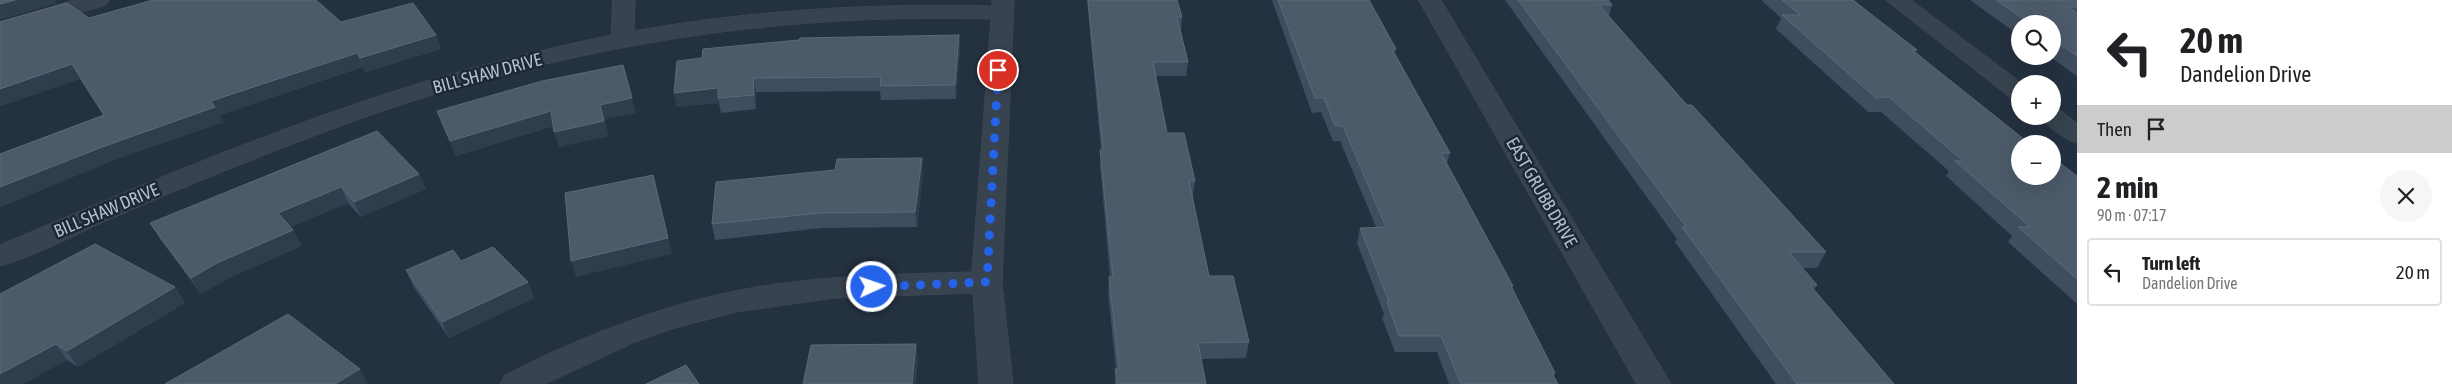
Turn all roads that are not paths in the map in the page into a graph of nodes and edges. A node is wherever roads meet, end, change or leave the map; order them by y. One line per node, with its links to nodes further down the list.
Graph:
1 (98, 0): 6 (street)
2 (624, 0): 7 (street)
3 (1430, 0): 15 (street, EAST GRUBB DRIVE)
4 (1897, 0): 8 (street)
5 (1002, 6): 7 (street, BILL SHAW DRIVE); 12 (street)
6 (0, 29)
7 (622, 39): 11 (street, BILL SHAW DRIVE)
8 (2011, 85)
9 (2061, 123): 10 (street)
10 (2077, 135)
11 (0, 256)
12 (987, 282): 13 (street); 14 (street)
13 (517, 384)
14 (996, 384)
15 (1654, 384)

